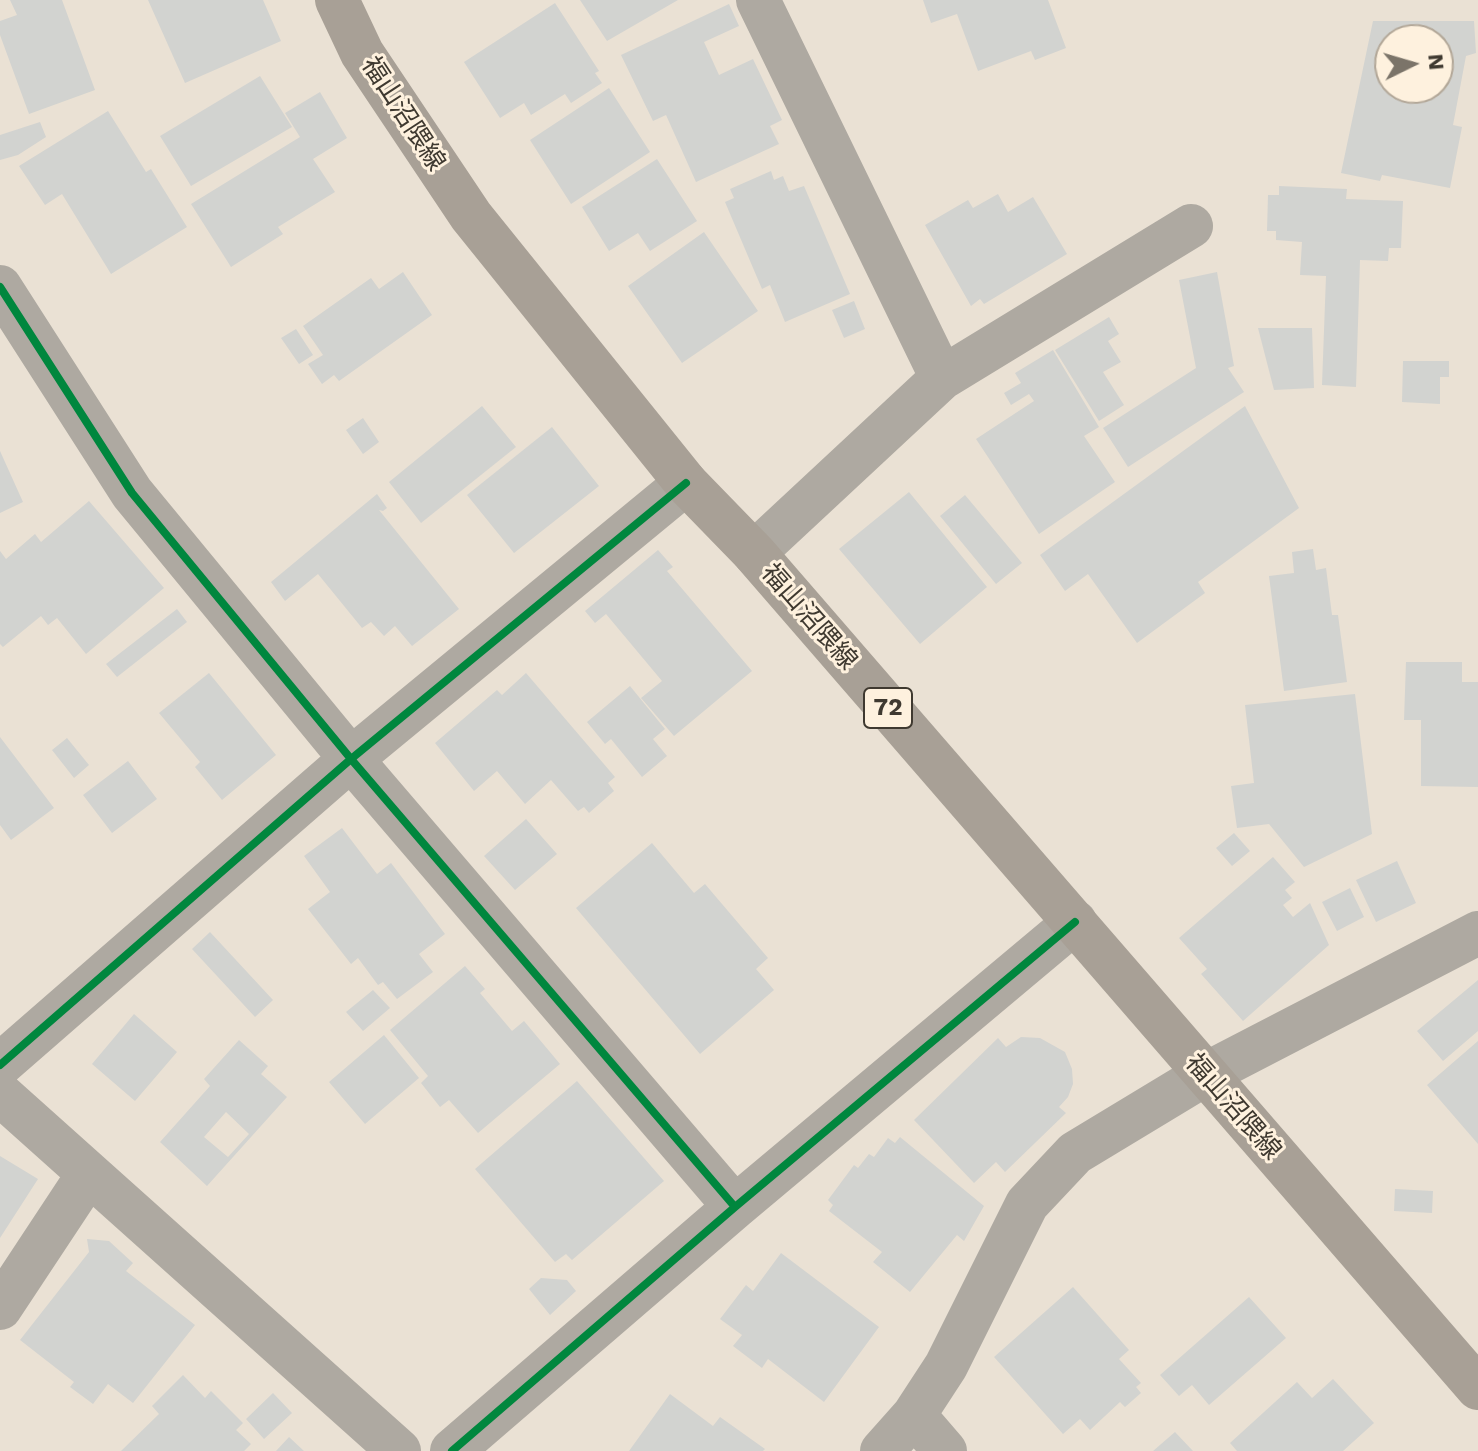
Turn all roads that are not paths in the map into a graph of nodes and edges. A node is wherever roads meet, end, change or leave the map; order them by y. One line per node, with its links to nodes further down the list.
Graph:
1 (337, 0): 6 (main road, 福山沼隈線 / 72)
2 (758, 0): 5 (street)
3 (1191, 226): 5 (street)
4 (0, 287): 8 (street)
5 (942, 378): 7 (street)
6 (686, 483): 7 (main road, 福山沼隈線 / 72); 8 (street)
7 (754, 553): 9 (main road, 福山沼隈線 / 72)
8 (351, 759): 11 (street); 15 (street)
9 (1075, 922): 12 (main road, 福山沼隈線 / 72); 15 (street)
10 (1478, 933): 12 (street)
11 (0, 1065)
12 (1204, 1075): 17 (main road, 福山沼隈線 / 72); 18 (street)
13 (0, 1094): 14 (street)
14 (88, 1175): 16 (street); 19 (street)
15 (735, 1207): 20 (street)
16 (0, 1308)
17 (1478, 1388)
18 (914, 1415): 21 (street); 22 (street)
19 (399, 1451)
20 (452, 1451)
21 (882, 1451)
22 (945, 1451)

